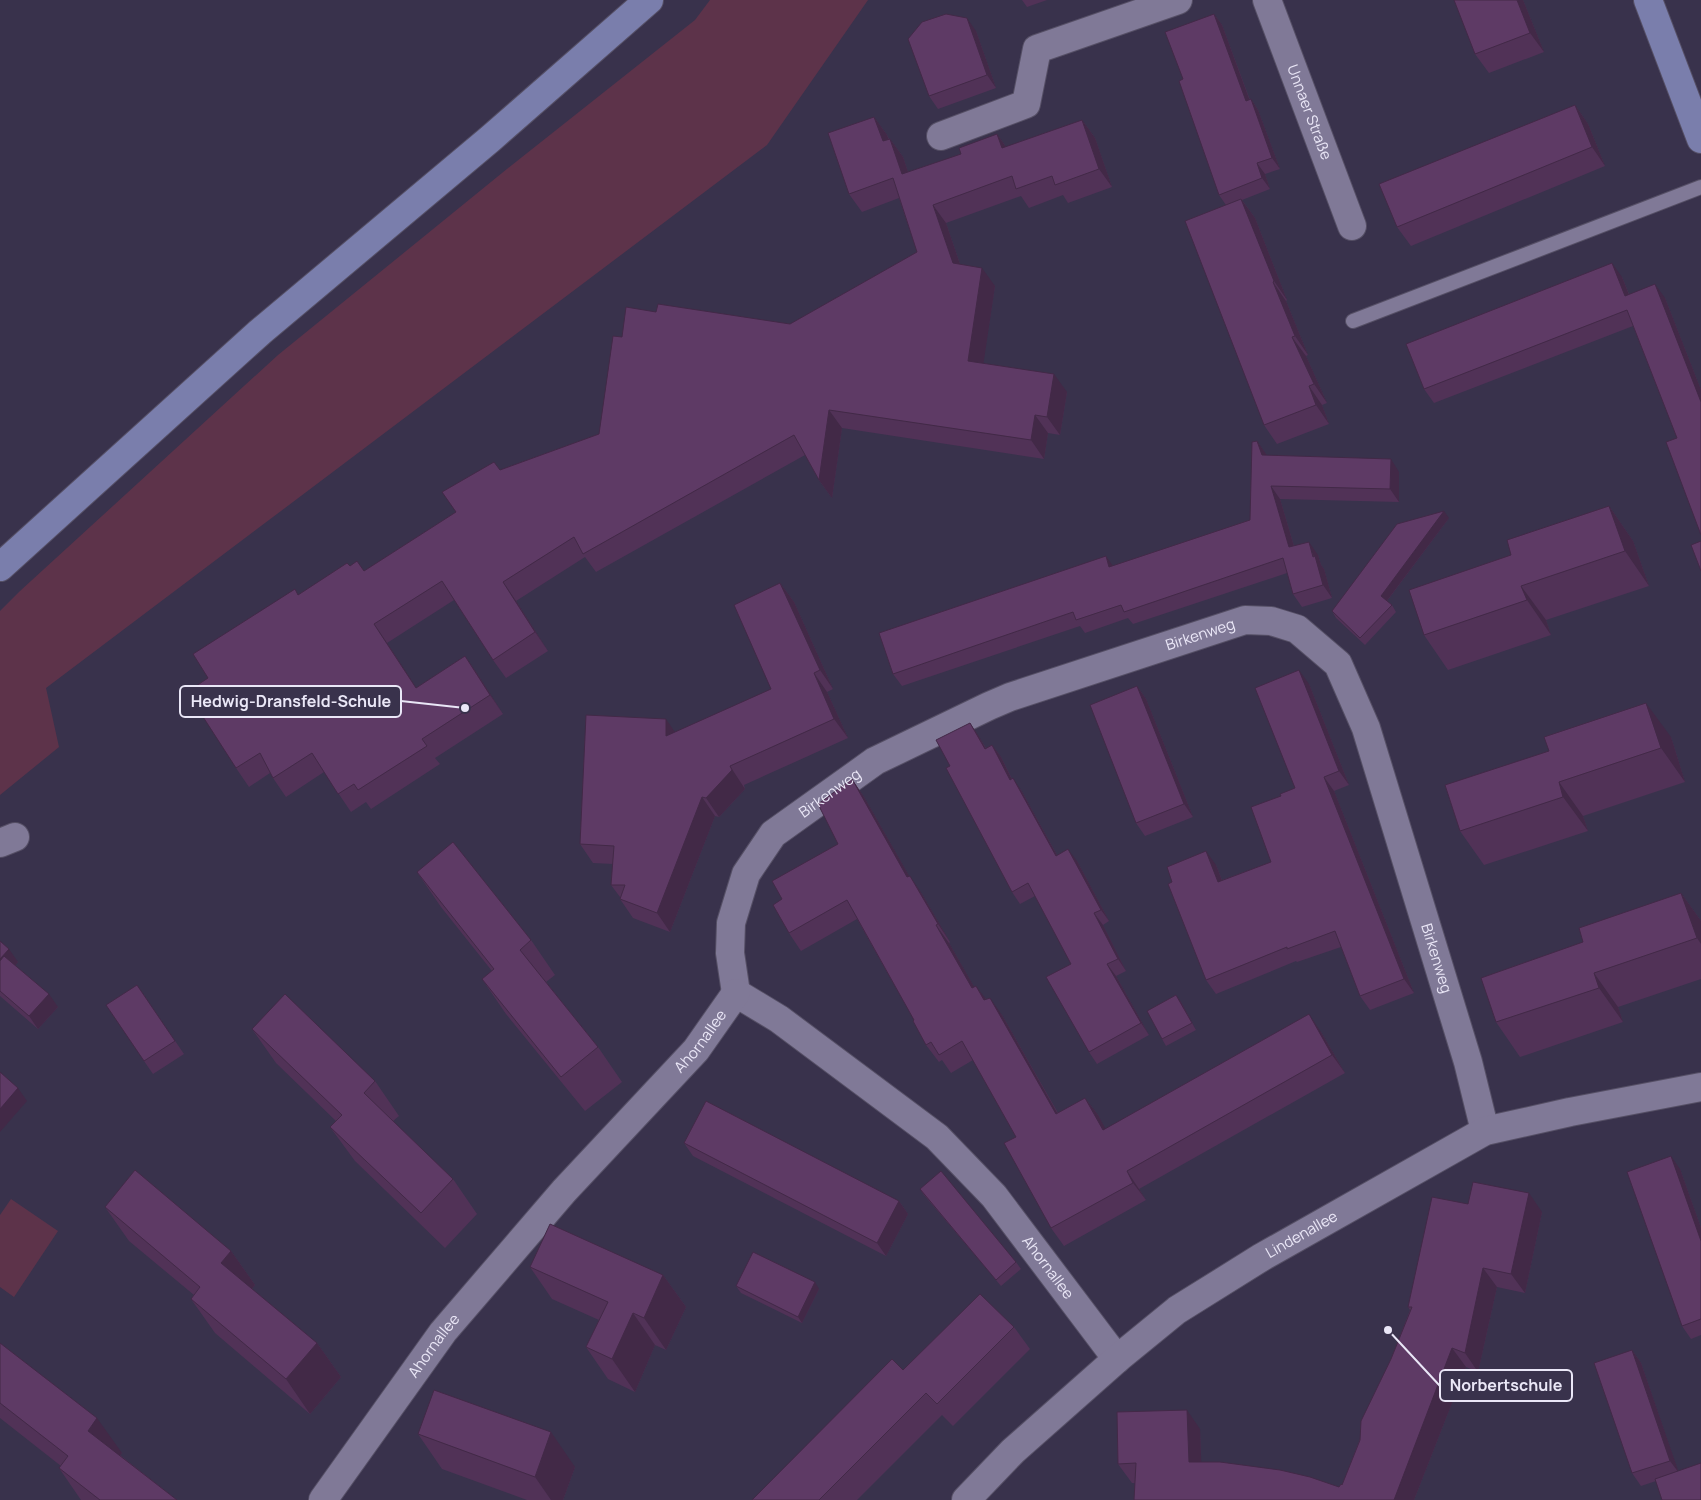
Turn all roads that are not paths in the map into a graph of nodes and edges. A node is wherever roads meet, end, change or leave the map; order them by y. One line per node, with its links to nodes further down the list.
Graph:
1 (649, 0): 10 (main road)
2 (1178, 0): 5 (street)
3 (1267, 0): 8 (street, Unnaer Straße)
4 (1648, 0): 6 (main road)
5 (941, 136)
6 (1701, 138)
7 (1701, 187): 9 (lane)
8 (1352, 226)
9 (1353, 322)
10 (0, 567)
11 (736, 992): 13 (street, Birkenweg); 14 (street, Ahornallee); 15 (street, Ahornallee)
12 (1701, 1087): 13 (street, Lindenallee)
13 (1486, 1131): 14 (street, Lindenallee)
14 (1117, 1359): 16 (street, Lindenallee)
15 (322, 1500)
16 (966, 1500)

